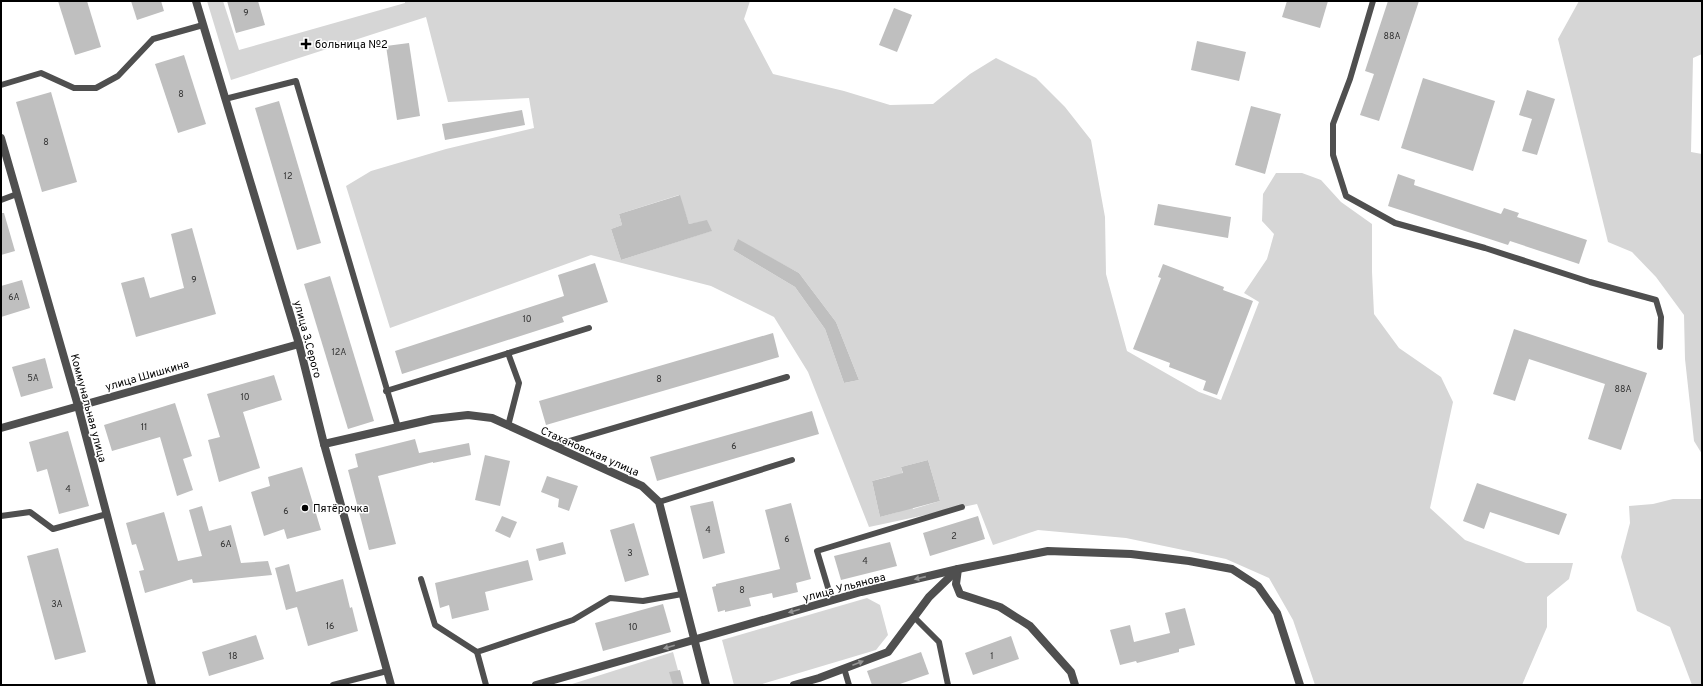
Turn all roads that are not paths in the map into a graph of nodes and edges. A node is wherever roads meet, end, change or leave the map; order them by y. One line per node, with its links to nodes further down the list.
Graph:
1 (196, 1): 3 (street, улица З.Серого)
2 (1373, 1): 11 (lane)
3 (203, 24): 4 (lane); 5 (street, улица З.Серого)
4 (1, 85)
5 (225, 99): 10 (street, улица З.Серого); 14 (lane)
6 (1, 138): 7 (street, Коммунальная улица)
7 (17, 194): 8 (lane); 15 (street, Коммунальная улица)
8 (1, 200)
9 (589, 328): 12 (lane)
10 (299, 344): 15 (street, улица Шишкина); 19 (street, улица З.Серого)
11 (1660, 347)
12 (508, 353): 14 (lane); 16 (lane)
13 (787, 377): 20 (lane)
14 (386, 391): 17 (lane)
15 (78, 406): 18 (street, улица Шишкина); 24 (street, Коммунальная улица)
16 (508, 426): 17 (street, Стахановская улица); 20 (street, Стахановская улица)
17 (398, 427): 19 (street, Стахановская улица)
18 (1, 428)
19 (324, 444): 34 (street, улица З.Серого)
20 (553, 446): 22 (street, Стахановская улица)
21 (792, 460): 22 (lane)
22 (659, 502): 28 (street)
23 (962, 507): 29 (lane)
24 (107, 514): 25 (lane); 35 (street, Коммунальная улица)
25 (1, 516)
26 (958, 569): 29 (street, улица Ульянова, one-way to 29); 30 (street); 44 (street); 45 (street, улица Ульянова)
27 (421, 579): 32 (lane)
28 (682, 594): 31 (street); 32 (lane)
29 (832, 601): 31 (street, улица Ульянова, one-way to 31)
30 (914, 617): 33 (street, one-way to 30); 43 (lane)
31 (694, 640): 39 (street, улица Ульянова, one-way to 39); 40 (street)
32 (477, 652): 38 (lane)
33 (844, 668): 41 (street); 42 (lane)
34 (387, 671): 36 (lane); 37 (street, улица З.Серого)
35 (152, 685)
36 (334, 685)
37 (391, 685)
38 (486, 685)
39 (536, 685)
40 (706, 685)
41 (794, 685)
42 (849, 685)
43 (948, 685)
44 (1075, 685)
45 (1300, 685)

